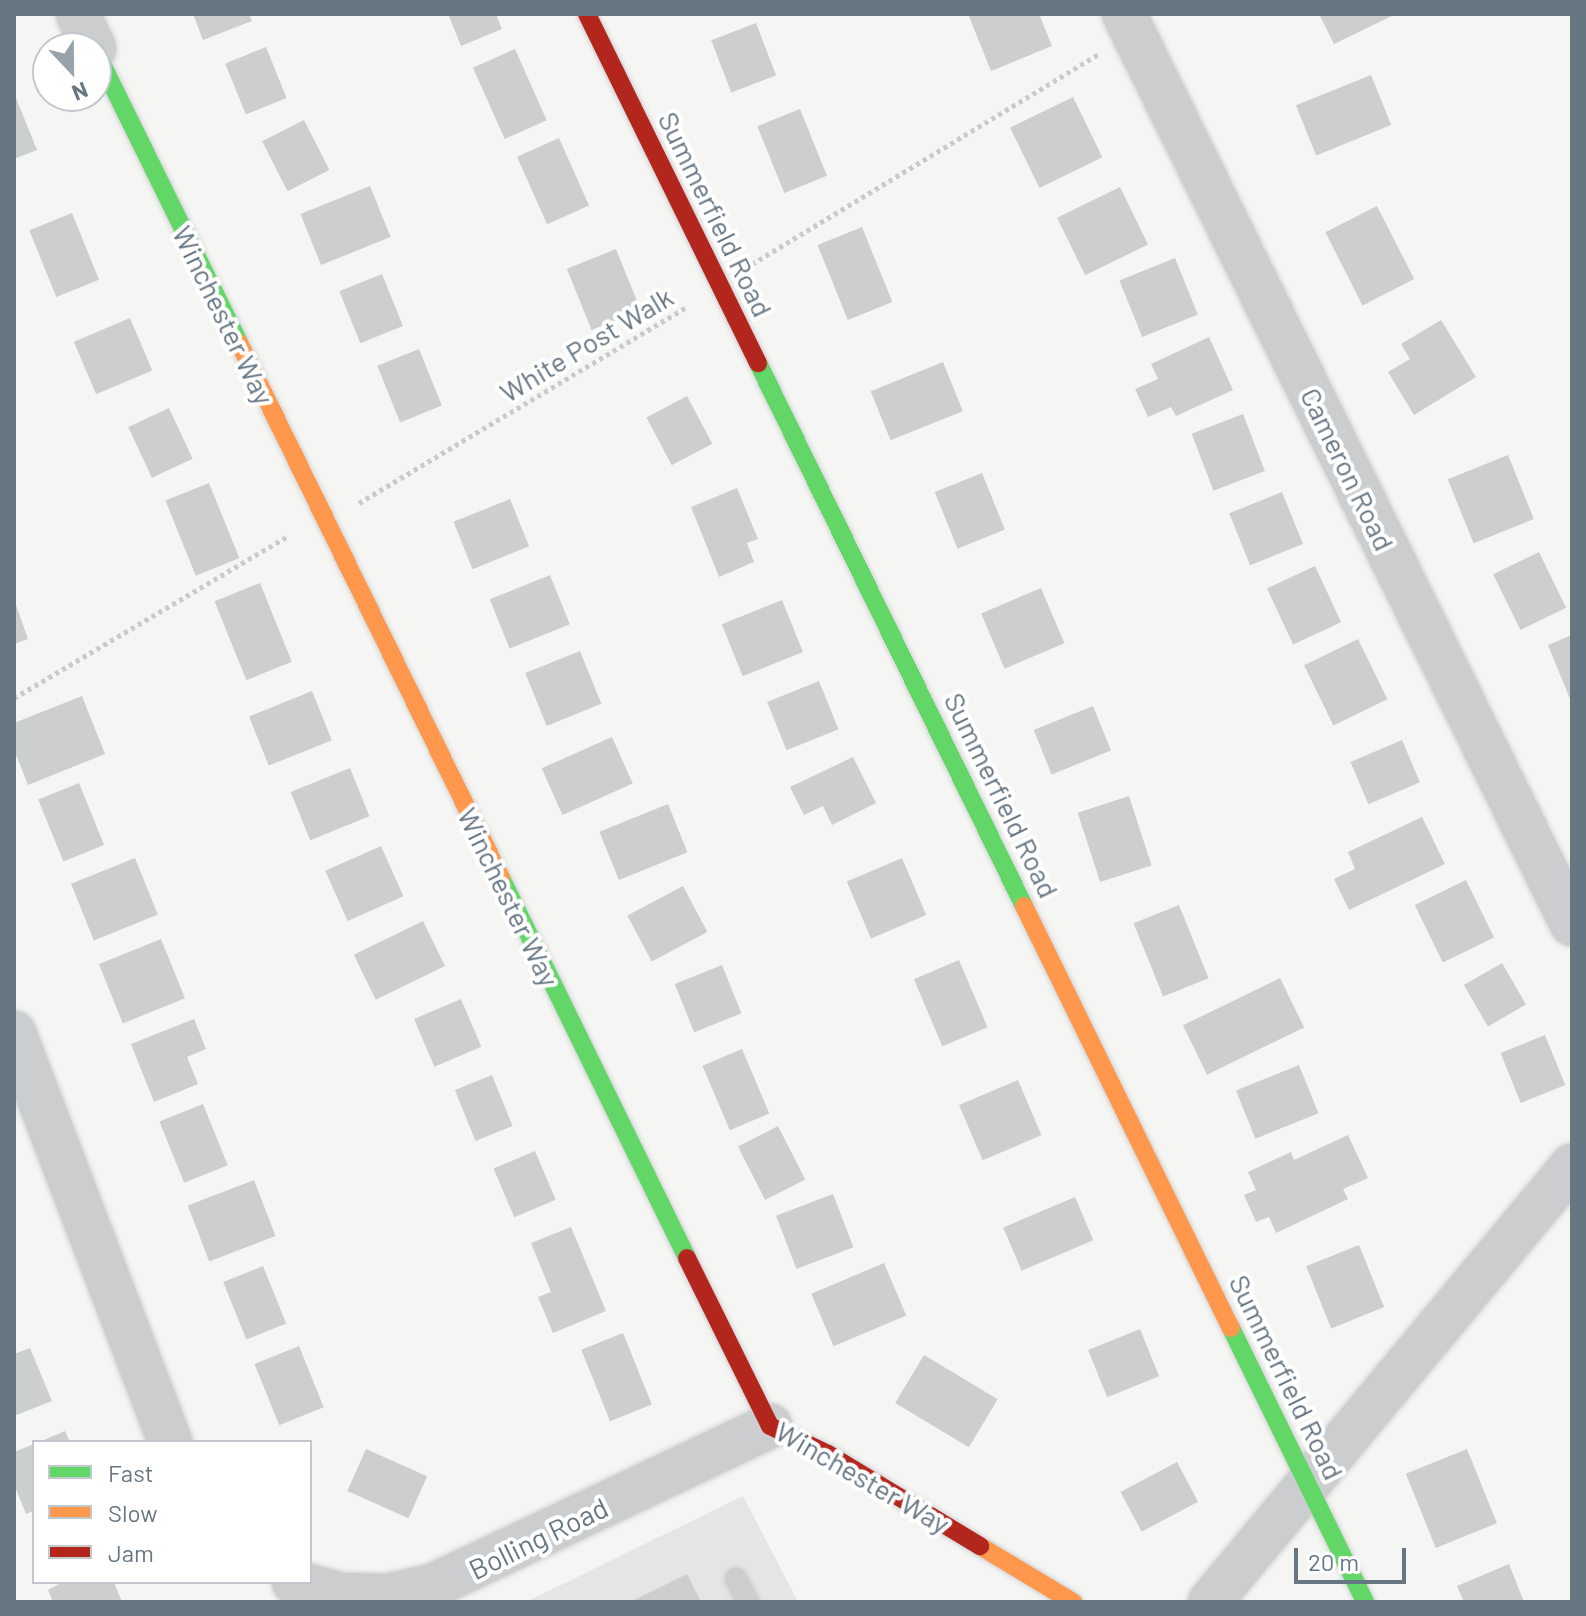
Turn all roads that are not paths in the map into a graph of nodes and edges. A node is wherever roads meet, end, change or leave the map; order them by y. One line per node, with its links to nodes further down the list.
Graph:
1 (587, 14): 9 (street, Summerfield Road)
2 (1129, 25): 4 (street, Cameron Road)
3 (112, 85): 7 (street, Winchester Way)
4 (1572, 924)
5 (14, 1033): 8 (street)
6 (1572, 1166): 9 (street)
7 (770, 1426): 11 (street, Bolling Road); 13 (street, Winchester Way)
8 (169, 1440)
9 (1309, 1485): 14 (street); 15 (street, Summerfield Road)
10 (736, 1579): 12 (lane)
11 (301, 1584)
12 (748, 1602)
13 (1073, 1602)
14 (1210, 1602)
15 (1365, 1602)

